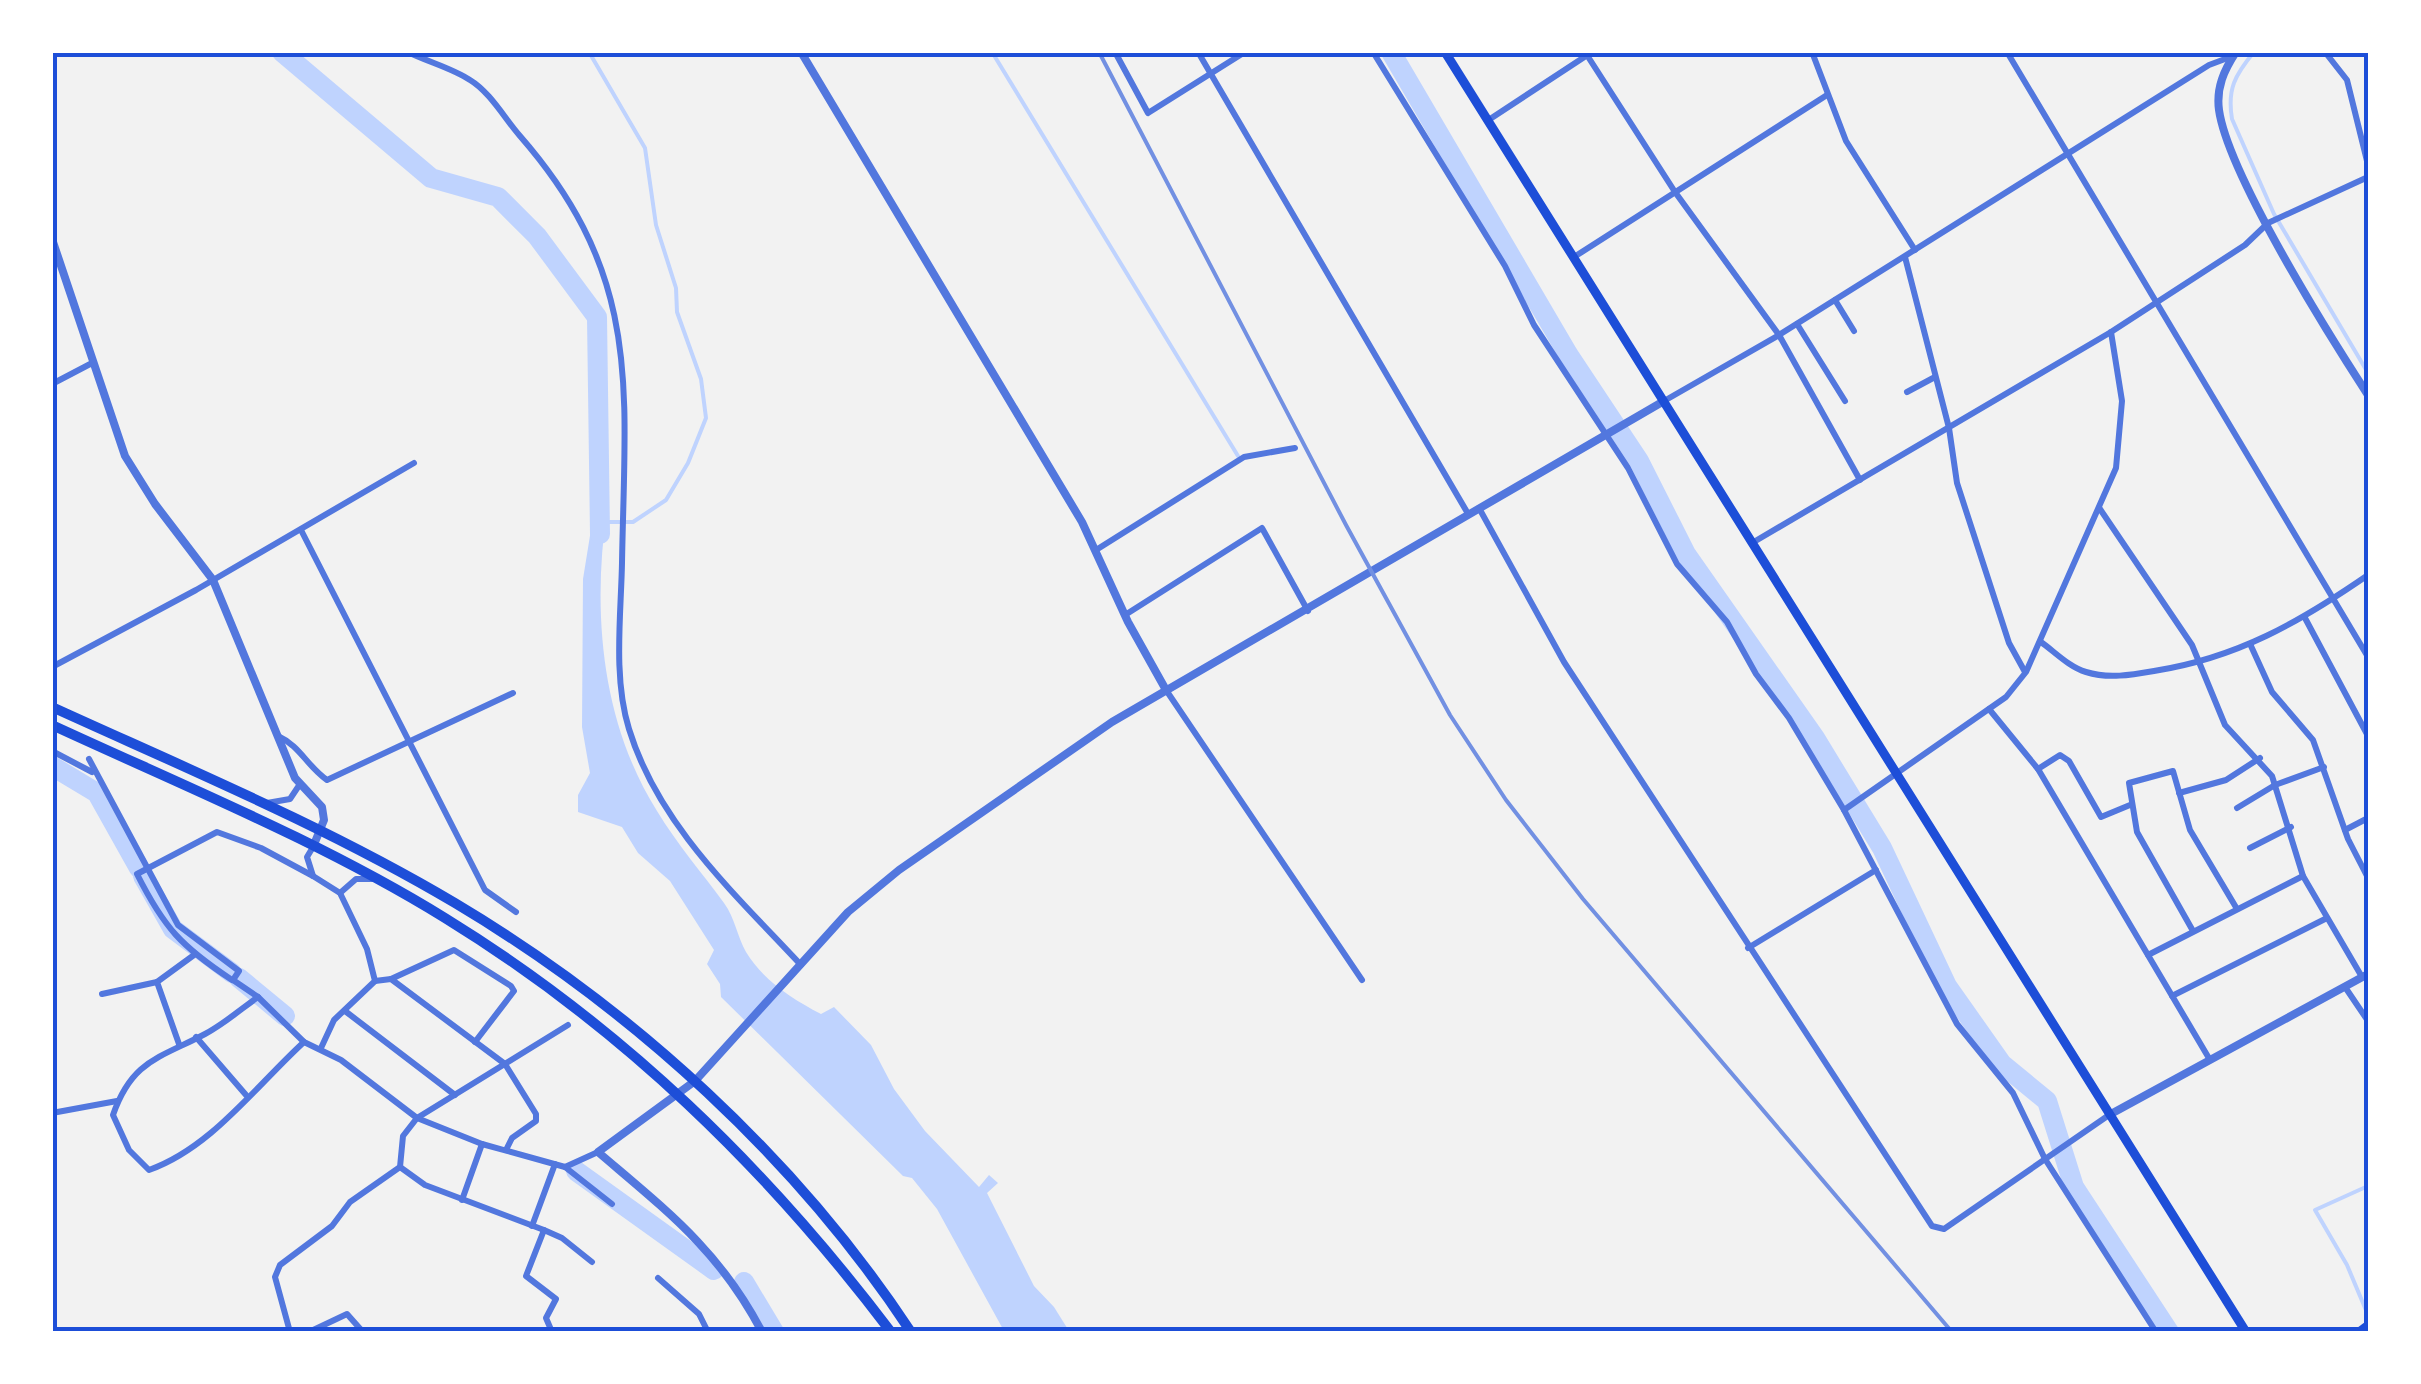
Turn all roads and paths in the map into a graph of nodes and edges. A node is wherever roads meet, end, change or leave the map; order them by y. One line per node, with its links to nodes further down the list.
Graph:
1 (408, 52): 104 (street)
2 (800, 52): 49 (street)
3 (1115, 52): 13 (street)
4 (1198, 52): 13 (street)
5 (1244, 52): 13 (street)
6 (1373, 52): 40 (street)
7 (1445, 52): 15 (main road)
8 (1812, 52): 14 (street)
9 (2007, 52): 16 (street)
10 (2325, 52): 17 (street)
11 (1588, 54): 15 (street); 19 (street)
12 (2234, 54): 16 (street); 20 (street)
13 (1210, 75): 46 (street)
14 (1828, 95): 19 (street); 22 (street)
15 (1487, 121): 25 (main road)
16 (2066, 153): 22 (street); 27 (street)
17 (2368, 165)
18 (2368, 177): 20 (street)
19 (1676, 192): 25 (street); 31 (street)
20 (2274, 220): 27 (street); 36 (street)
21 (52, 239): 23 (street)
22 (1916, 250): 24 (street)
23 (55, 255): 32 (street)
24 (1904, 257): 26 (street); 33 (street)
25 (1572, 258): 37 (main road)
26 (1836, 300): 28 (street); 29 (street)
27 (2158, 302): 30 (street); 52 (street)
28 (1797, 324): 31 (street); 38 (street)
29 (1854, 331)
30 (2111, 332): 39 (street); 45 (street)
31 (1778, 335): 37 (street); 43 (street)
32 (94, 362): 34 (street); 51 (street)
33 (1935, 377): 35 (street); 39 (street)
34 (52, 384)
35 (1906, 392)
36 (2368, 394)
37 (1664, 402): 40 (street); 48 (main road)
38 (1845, 402)
39 (1948, 428): 43 (street); 61 (street)
40 (1604, 432): 44 (street); 83 (street)
41 (1296, 448): 49 (street)
42 (414, 463): 47 (street)
43 (1860, 480): 48 (street)
44 (1478, 506): 46 (street); 101 (street)
45 (2100, 508): 56 (street); 59 (street)
46 (1467, 512): 53 (street)
47 (300, 530): 51 (street); 69 (street)
48 (1751, 544): 76 (main road)
49 (1096, 550): 54 (street)
50 (2368, 575): 52 (street)
51 (213, 580): 60 (street); 67 (street)
52 (2336, 597): 55 (street); 58 (street)
53 (1308, 611): 54 (street); 62 (street)
54 (1125, 616): 62 (street)
55 (2305, 618): 57 (street); 68 (street)
56 (2041, 642): 59 (street); 61 (street)
57 (2251, 646): 59 (street); 73 (street)
58 (2368, 657)
59 (2202, 664): 71 (street)
60 (52, 666)
61 (2026, 672): 65 (street)
62 (1166, 690): 104 (street); 108 (street)
63 (513, 693): 69 (street)
64 (52, 707): 80 (main road)
65 (1988, 709): 74 (street); 76 (street)
66 (52, 725): 88 (main road)
67 (278, 736): 69 (street); 77 (street)
68 (2368, 736)
69 (409, 742): 98 (street)
70 (52, 751): 75 (street)
71 (2260, 758): 78 (street); 79 (street)
72 (89, 760): 75 (street)
73 (2324, 768): 78 (street); 86 (street)
74 (2038, 769): 81 (street); 103 (street)
75 (94, 772): 90 (street)
76 (1895, 773): 83 (street); 131 (main road)
77 (300, 784): 80 (street); 87 (street)
78 (2275, 785): 82 (street); 85 (street)
79 (2179, 793): 81 (street); 97 (street)
80 (261, 804): 87 (main road)
81 (2130, 806): 100 (street)
82 (2236, 808)
83 (1844, 810): 91 (street)
84 (2368, 818): 86 (street)
85 (2291, 826): 89 (street); 93 (street)
86 (2345, 830): 94 (street)
87 (322, 831): 88 (street); 125 (main road)
88 (313, 846): 92 (street); 95 (main road)
89 (2250, 848)
90 (145, 869): 92 (street); 102 (street); 107 (street)
91 (1876, 870): 101 (street); 136 (street)
92 (313, 876): 96 (street)
93 (2303, 876): 97 (street); 99 (street)
94 (2368, 878)
95 (376, 879): 96 (street); 126 (main road)
96 (340, 894): 109 (street)
97 (2237, 909): 100 (street)
98 (516, 912)
99 (2328, 918): 105 (street); 113 (street)
100 (2193, 931): 103 (street)
101 (1748, 948): 136 (street)
102 (194, 955): 107 (street); 110 (street)
103 (2148, 956): 113 (street)
104 (798, 968): 125 (street)
105 (2365, 975): 111 (street)
106 (391, 978): 109 (street); 120 (street); 120 (street)
107 (232, 980): 114 (street)
108 (1362, 980)
109 (375, 981): 115 (street)
110 (157, 982): 112 (street); 121 (street)
111 (2345, 987): 116 (street); 123 (street)
112 (102, 994)
113 (2172, 996): 123 (street)
114 (258, 997): 118 (street); 119 (street)
115 (345, 1010): 122 (street); 128 (street)
116 (2368, 1021)
117 (568, 1025): 124 (street)
118 (196, 1037): 121 (street); 127 (street)
119 (304, 1042): 122 (street); 127 (street)
120 (475, 1042): 124 (street)
121 (179, 1044): 129 (street)
122 (321, 1048): 132 (street)
123 (2210, 1060): 131 (street)
124 (505, 1064): 128 (street); 134 (street)
125 (695, 1081): 126 (street); 154 (main road)
126 (681, 1094): 135 (street); 153 (main road)
127 (246, 1095): 129 (street)
128 (455, 1095): 132 (street)
129 (118, 1101): 130 (street)
130 (52, 1113)
131 (2109, 1114): 136 (street); 156 (main road)
132 (417, 1118): 133 (street); 138 (street)
133 (482, 1144): 134 (street); 140 (street)
134 (506, 1150): 137 (street)
135 (598, 1152): 139 (street); 152 (street)
136 (2045, 1160): 155 (street)
137 (555, 1164): 139 (street); 142 (street)
138 (400, 1167): 140 (street); 147 (street)
139 (566, 1167): 141 (street)
140 (462, 1200): 142 (street)
141 (612, 1204)
142 (532, 1226): 143 (street)
143 (544, 1230): 144 (street); 150 (street)
144 (592, 1262)
145 (658, 1278): 151 (street)
146 (2368, 1326): 157 (main road)
147 (290, 1332)
148 (309, 1332): 149 (street)
149 (363, 1332)
150 (552, 1332)
151 (708, 1332)
152 (762, 1332)
153 (892, 1332)
154 (911, 1332)
155 (2156, 1332)
156 (2246, 1332)
157 (2360, 1332)

